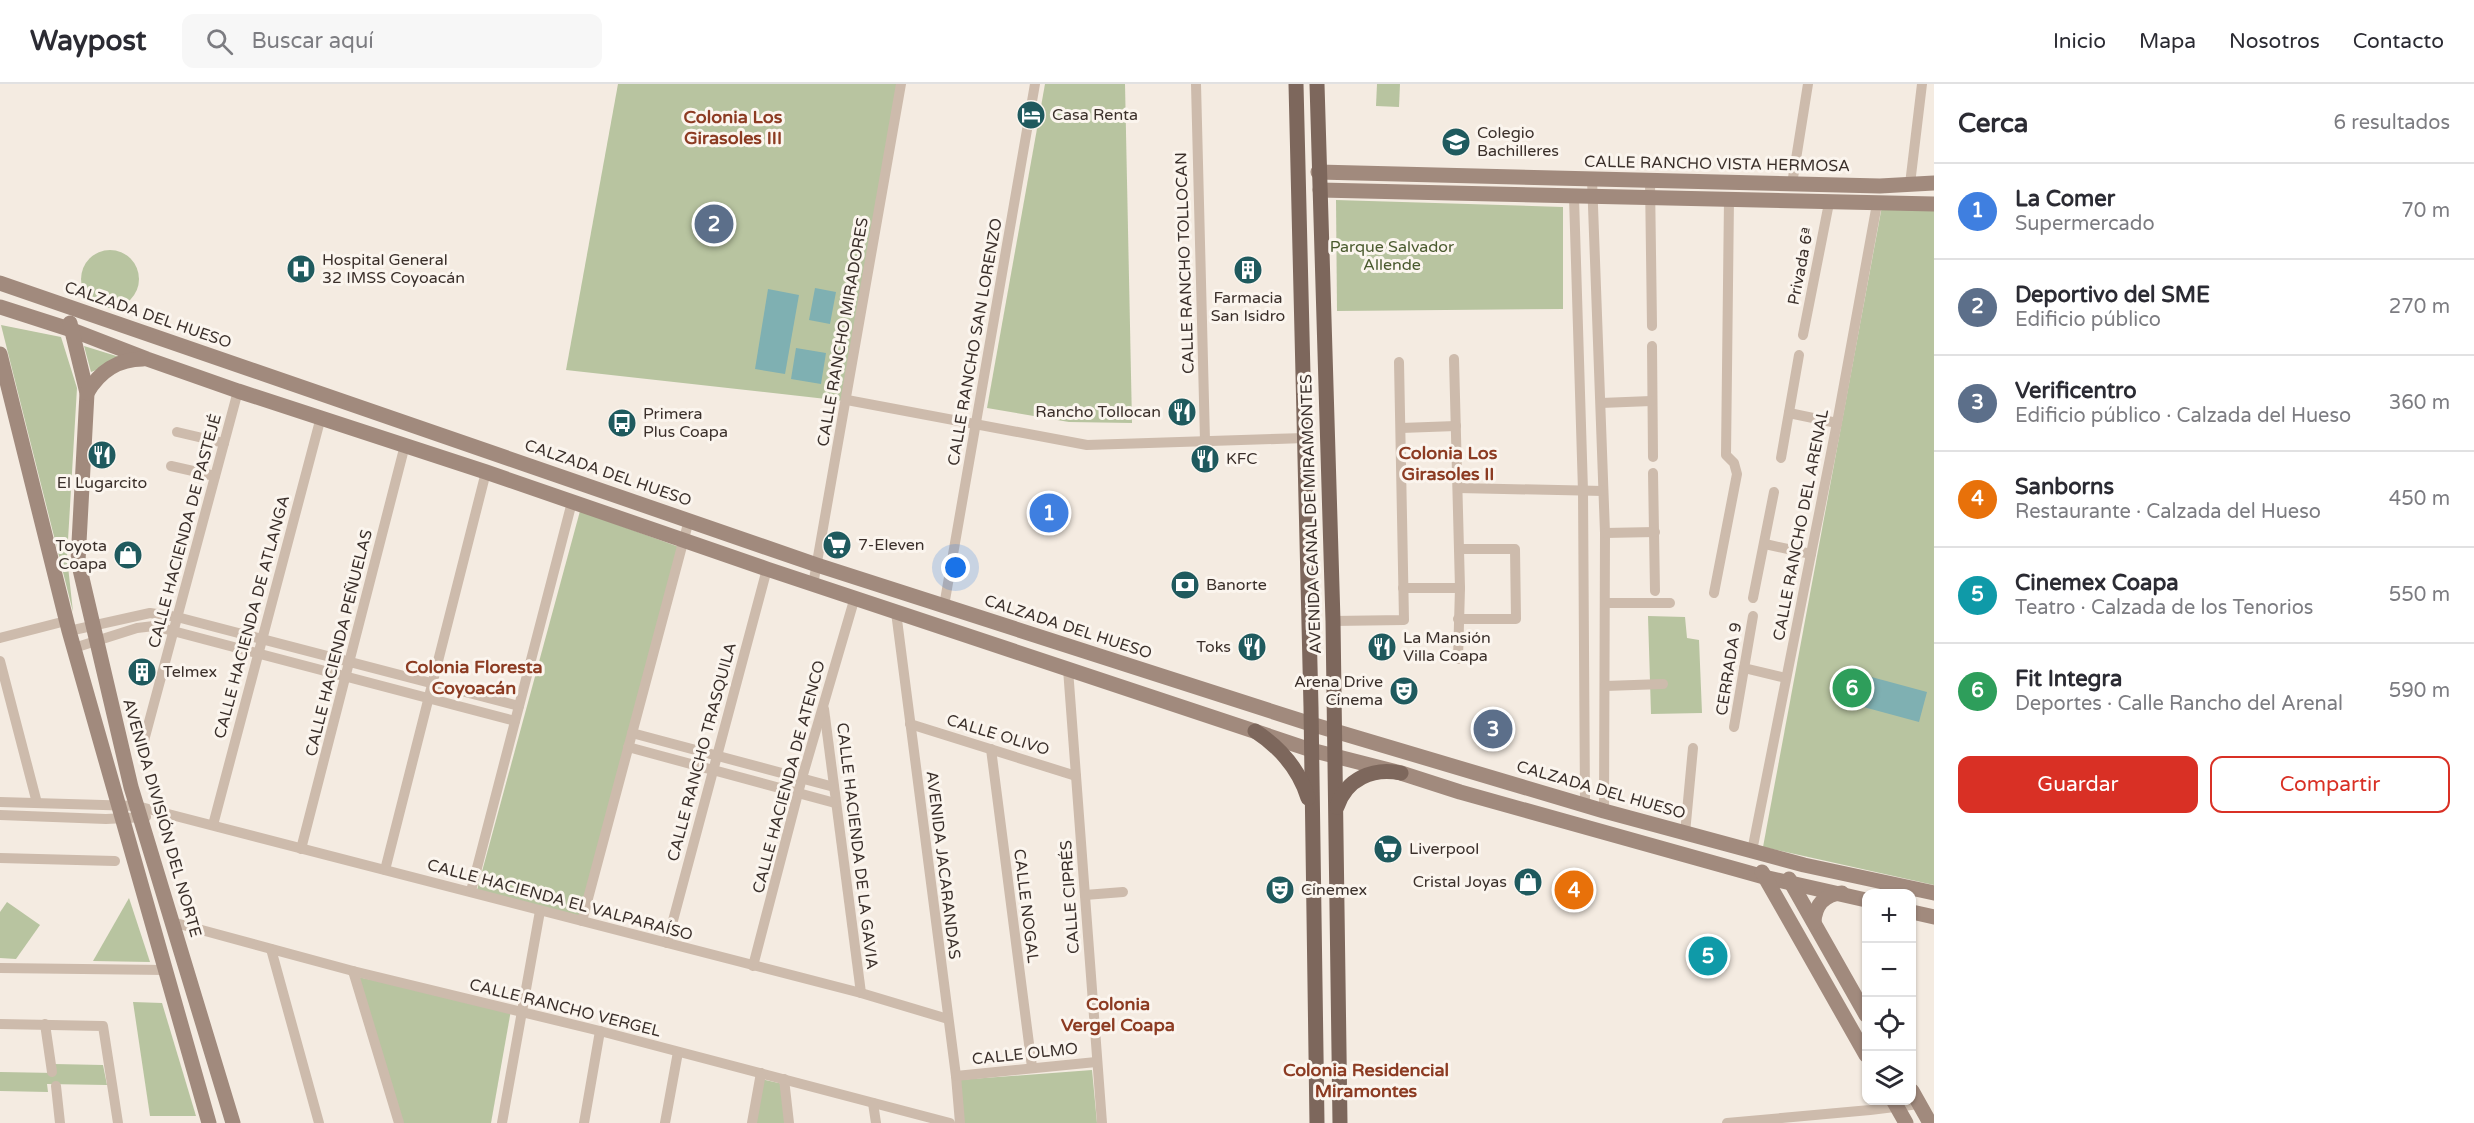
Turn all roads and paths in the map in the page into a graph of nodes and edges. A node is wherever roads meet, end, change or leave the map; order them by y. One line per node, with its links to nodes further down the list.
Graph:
1 (901, 84): 39 (street, CALLE RANCHO MIRADORES)
2 (1035, 84): 44 (street, CALLE RANCHO SAN LORENZO)
3 (1196, 84): 50 (street, CALLE RANCHO TOLLOCAN)
4 (1296, 84): 49 (main road, AVENIDA CANAL DE MIRAMONTES)
5 (1317, 84): 8 (main road, AVENIDA CANAL DE MIRAMONTES)
6 (1808, 84): 12 (street)
7 (1922, 84): 13 (street)
8 (1318, 172): 9 (main road, CALLE RANCHO VISTA HERMOSA); 14 (main road, AVENIDA CANAL DE MIRAMONTES)
9 (1592, 179): 10 (main road, CALLE RANCHO VISTA HERMOSA); 16 (street)
10 (1650, 180): 12 (main road, CALLE RANCHO VISTA HERMOSA); 17 (street)
11 (1934, 183): 13 (main road, CALLE RANCHO VISTA HERMOSA)
12 (1792, 184): 13 (main road, CALLE RANCHO VISTA HERMOSA)
13 (1910, 184)
14 (1320, 190): 15 (main road); 87 (main road, AVENIDA CANAL DE MIRAMONTES)
15 (1574, 197): 16 (main road); 29 (street)
16 (1594, 198): 17 (main road); 30 (street)
17 (1650, 198): 18 (main road); 26 (street)
18 (1729, 199): 19 (main road); 77 (street)
19 (1829, 203): 20 (main road); 28 (street, Privada 6ª)
20 (1877, 204): 21 (main road); 45 (street, CALLE RANCHO DEL ARENAL)
21 (1934, 204)
22 (0, 271): 23 (main road)
23 (5, 284): 24 (main road, CALZADA DEL HUESO)
24 (65, 305): 27 (main road, AVENIDA DIVISIÓN DEL NORTE); 64 (main road, CALZADA DEL HUESO)
25 (0, 307): 27 (main road)
26 (1652, 326)
27 (72, 330): 34 (main road); 38 (main road, AVENIDA DIVISIÓN DEL NORTE)
28 (1803, 335)
29 (1579, 345): 30 (street); 60 (street)
30 (1598, 345): 41 (street)
31 (1652, 346): 40 (street)
32 (0, 354): 89 (main road)
33 (1799, 355): 42 (street)
34 (147, 359): 37 (main road); 38 (main road)
35 (1454, 359): 46 (street)
36 (1400, 362): 47 (street)
37 (238, 391): 43 (main road); 51 (street, CALLE HACIENDA DE PASTEJÉ)
38 (87, 393): 88 (main road, AVENIDA DIVISIÓN DEL NORTE)
39 (847, 400): 44 (street); 71 (street, CALLE RANCHO MIRADORES)
40 (1651, 401): 41 (street); 53 (street)
41 (1600, 403): 61 (street)
42 (1789, 413): 45 (street); 54 (street)
43 (321, 417): 52 (main road); 92 (street, CALLE HACIENDA DE ATLANGA)
44 (976, 423): 50 (street); 82 (street, CALLE RANCHO SAN LORENZO)
45 (1837, 423): 70 (street, CALLE RANCHO DEL ARENAL)
46 (1455, 426): 47 (street); 59 (street)
47 (1401, 428): 74 (street)
48 (177, 432): 51 (street)
49 (1305, 438): 50 (street); 113 (main road, AVENIDA CANAL DE MIRAMONTES)
50 (1205, 441)
51 (224, 443): 58 (street, CALLE HACIENDA DE PASTEJÉ)
52 (405, 446): 56 (main road); 100 (street, CALLE HACIENDA PEÑUELAS)
53 (1653, 457)
54 (1781, 458)
55 (171, 466): 58 (street)
56 (486, 472): 63 (main road); 105 (street)
57 (1653, 473): 65 (street)
58 (215, 476): 85 (street, CALLE HACIENDA DE PASTEJÉ)
59 (1458, 488): 60 (street); 69 (street)
60 (1582, 491): 61 (street); 95 (street)
61 (1603, 491): 66 (street)
62 (1774, 492): 68 (street)
63 (572, 502): 67 (main road); 110 (street)
64 (688, 520): 67 (street); 71 (main road, CALZADA DEL HUESO)
65 (1655, 532): 66 (street); 76 (street)
66 (1605, 533): 80 (street)
67 (683, 540): 72 (main road); 117 (street)
68 (1765, 544): 70 (street); 79 (street)
69 (1459, 549): 75 (street); 86 (street)
70 (1811, 554): 104 (street, CALLE RANCHO DEL ARENAL)
71 (817, 565): 73 (street, CALLE RANCHO MIRADORES); 82 (main road, CALZADA DEL HUESO)
72 (767, 569): 73 (main road); 123 (street, CALLE RANCHO TRASQUILA)
73 (813, 585): 78 (main road)
74 (1403, 588): 75 (street); 87 (street)
75 (1460, 588): 86 (street)
76 (1655, 591)
77 (1714, 593)
78 (855, 597): 83 (main road); 109 (street, CALLE HACIENDA DE ATENCO)
79 (1753, 598)
80 (1605, 603): 81 (street); 96 (street)
81 (1670, 603)
82 (944, 606): 113 (main road, CALZADA DEL HUESO)
83 (896, 612): 102 (main road); 112 (street, AVENIDA JACARANDAS)
84 (1753, 616): 101 (street, CERRADA 9)
85 (177, 617): 88 (street); 90 (street, CALLE HACIENDA DE PASTEJÉ); 92 (street)
86 (1458, 619): 98 (street)
87 (1333, 621): 116 (main road, AVENIDA CANAL DE MIRAMONTES)
88 (92, 625): 89 (street); 93 (main road, AVENIDA DIVISIÓN DEL NORTE)
89 (64, 627): 91 (street); 94 (main road)
90 (173, 632): 93 (street); 97 (street); 119 (street, CALLE HACIENDA DE PASTEJÉ)
91 (0, 638)
92 (263, 638): 97 (street, CALLE HACIENDA DE ATLANGA); 100 (street)
93 (96, 642): 94 (street); 137 (main road, AVENIDA DIVISIÓN DEL NORTE)
94 (74, 648): 136 (main road)
95 (1584, 653): 96 (street); 134 (street)
96 (1605, 653): 107 (street)
97 (258, 655): 103 (street); 140 (street, CALLE HACIENDA DE ATLANGA)
98 (1458, 659)
99 (0, 661): 132 (street)
100 (350, 661): 103 (street, CALLE HACIENDA PEÑUELAS); 105 (street)
101 (1744, 668): 104 (street); 114 (street, CERRADA 9)
102 (1068, 669): 115 (main road); 127 (street, CALLE CIPRÉS)
103 (346, 677): 108 (street); 143 (street, CALLE HACIENDA PEÑUELAS)
104 (1786, 678): 144 (street, CALLE RANCHO DEL ARENAL)
105 (433, 683): 108 (street); 110 (street)
106 (1663, 684): 107 (street)
107 (1605, 686): 135 (street)
108 (429, 698): 111 (street); 148 (street)
109 (823, 703): 128 (street, CALLE HACIENDA DE ATENCO); 129 (street, CALLE HACIENDA DE LA GAVIA)
110 (519, 706): 111 (street)
111 (515, 721): 151 (street)
112 (910, 724): 121 (street, CALLE OLIVO); 172 (street, AVENIDA JACARANDAS)
113 (1311, 724): 116 (main road, CALZADA DEL HUESO); 122 (main road, AVENIDA CANAL DE MIRAMONTES)
114 (1734, 728)
115 (1255, 731): 122 (main road); 141 (main road)
116 (1334, 731): 124 (main road, AVENIDA CANAL DE MIRAMONTES); 134 (main road, CALZADA DEL HUESO)
117 (632, 733): 118 (street); 123 (street)
118 (628, 747): 125 (street); 160 (street)
119 (142, 748)
120 (1693, 748): 142 (street)
121 (991, 749): 127 (street, CALLE OLIVO); 179 (street, CALLE NOGAL)
122 (1311, 750): 124 (main road); 141 (main road, AVENIDA CANAL DE MIRAMONTES)
123 (716, 756): 125 (street, CALLE RANCHO TRASQUILA); 128 (street)
124 (1334, 756): 126 (main road); 139 (main road, AVENIDA CANAL DE MIRAMONTES)
125 (713, 770): 130 (street); 163 (street, CALLE RANCHO TRASQUILA)
126 (1401, 773): 139 (main road); 149 (main road)
127 (1076, 776): 155 (street, CALLE CIPRÉS)
128 (801, 778): 129 (street); 130 (street, CALLE HACIENDA DE ATENCO)
129 (834, 787): 133 (street, CALLE HACIENDA DE LA GAVIA)
130 (798, 793): 133 (street); 165 (street, CALLE HACIENDA DE ATENCO)
131 (2, 802): 132 (street); 138 (street)
132 (37, 803): 136 (street)
133 (835, 803): 169 (street, CALLE HACIENDA DE LA GAVIA)
134 (1585, 805): 135 (main road, CALZADA DEL HUESO)
135 (1604, 811): 142 (main road, CALZADA DEL HUESO)
136 (120, 812): 137 (street, CALLE HACIENDA EL VALPARAÍSO); 138 (street); 167 (main road)
137 (139, 812): 140 (street, CALLE HACIENDA EL VALPARAÍSO); 161 (main road, AVENIDA DIVISIÓN DEL NORTE)
138 (3, 815)
139 (1335, 816): 207 (main road, AVENIDA CANAL DE MIRAMONTES)
140 (213, 825): 143 (street, CALLE HACIENDA EL VALPARAÍSO)
141 (1313, 826): 206 (main road, AVENIDA CANAL DE MIRAMONTES)
142 (1685, 833): 144 (main road, CALZADA DEL HUESO)
143 (302, 849): 148 (street, CALLE HACIENDA EL VALPARAÍSO)
144 (1752, 851): 146 (main road, CALZADA DEL HUESO); 149 (main road)
145 (0, 858): 147 (street)
146 (1777, 858): 150 (main road); 154 (main road, CALZADA DEL HUESO)
147 (115, 861)
148 (385, 870): 151 (street, CALLE HACIENDA EL VALPARAÍSO)
149 (1764, 877): 150 (main road); 176 (main road)
150 (1791, 883): 153 (main road); 162 (main road)
151 (471, 891): 157 (street, CALLE HACIENDA EL VALPARAÍSO)
152 (1123, 892): 155 (street)
153 (1843, 893): 156 (main road); 162 (main road)
154 (1934, 894)
155 (1085, 895): 178 (street, CALLE CIPRÉS)
156 (1862, 899)
157 (540, 911): 160 (street, CALLE HACIENDA EL VALPARAÍSO); 171 (street)
158 (1916, 913): 159 (main road)
159 (1934, 917)
160 (582, 921): 163 (street, CALLE HACIENDA EL VALPARAÍSO)
161 (172, 922): 164 (street, CALLE RANCHO VERGEL); 194 (main road, AVENIDA DIVISIÓN DEL NORTE)
162 (1814, 922): 170 (main road)
163 (667, 943): 165 (street, CALLE HACIENDA EL VALPARAÍSO)
164 (271, 949): 168 (street, CALLE RANCHO VERGEL); 195 (street)
165 (753, 966): 169 (street, CALLE HACIENDA EL VALPARAÍSO)
166 (0, 968): 167 (street)
167 (165, 970): 193 (main road)
168 (353, 971): 171 (street, CALLE RANCHO VERGEL); 196 (street)
169 (861, 993): 172 (street, CALLE HACIENDA EL VALPARAÍSO)
170 (1862, 1008)
171 (521, 1011): 175 (street, CALLE RANCHO VERGEL); 197 (street)
172 (948, 1019): 182 (street, AVENIDA JACARANDAS)
173 (0, 1024): 174 (street)
174 (45, 1024): 180 (street); 192 (street)
175 (600, 1031): 177 (street, CALLE RANCHO VERGEL); 198 (street)
176 (1864, 1051)
177 (678, 1052): 181 (street, CALLE RANCHO VERGEL); 199 (street)
178 (1096, 1062): 179 (street, CALLE OLMO); 205 (street, CALLE CIPRÉS)
179 (1032, 1067): 182 (street, CALLE OLMO)
180 (52, 1072)
181 (760, 1073): 183 (street, CALLE RANCHO VERGEL); 200 (street)
182 (956, 1076): 204 (street, AVENIDA JACARANDAS)
183 (784, 1079): 186 (street, CALLE RANCHO VERGEL); 201 (street)
184 (56, 1086): 191 (street)
185 (1916, 1099): 210 (main road)
186 (873, 1103): 202 (street); 203 (street, CALLE RANCHO VERGEL)
187 (1891, 1105): 189 (street)
188 (1896, 1105): 209 (main road)
189 (1839, 1118): 190 (street)
190 (1758, 1122): 208 (street)
191 (60, 1123)
192 (118, 1123)
193 (209, 1123)
194 (233, 1123)
195 (319, 1123)
196 (399, 1123)
197 (502, 1123)
198 (584, 1123)
199 (665, 1123)
200 (752, 1123)
201 (789, 1123)
202 (876, 1123)
203 (950, 1123)
204 (960, 1123)
205 (1102, 1123)
206 (1317, 1123)
207 (1340, 1123)
208 (1727, 1123)
209 (1906, 1123)
210 (1930, 1123)

